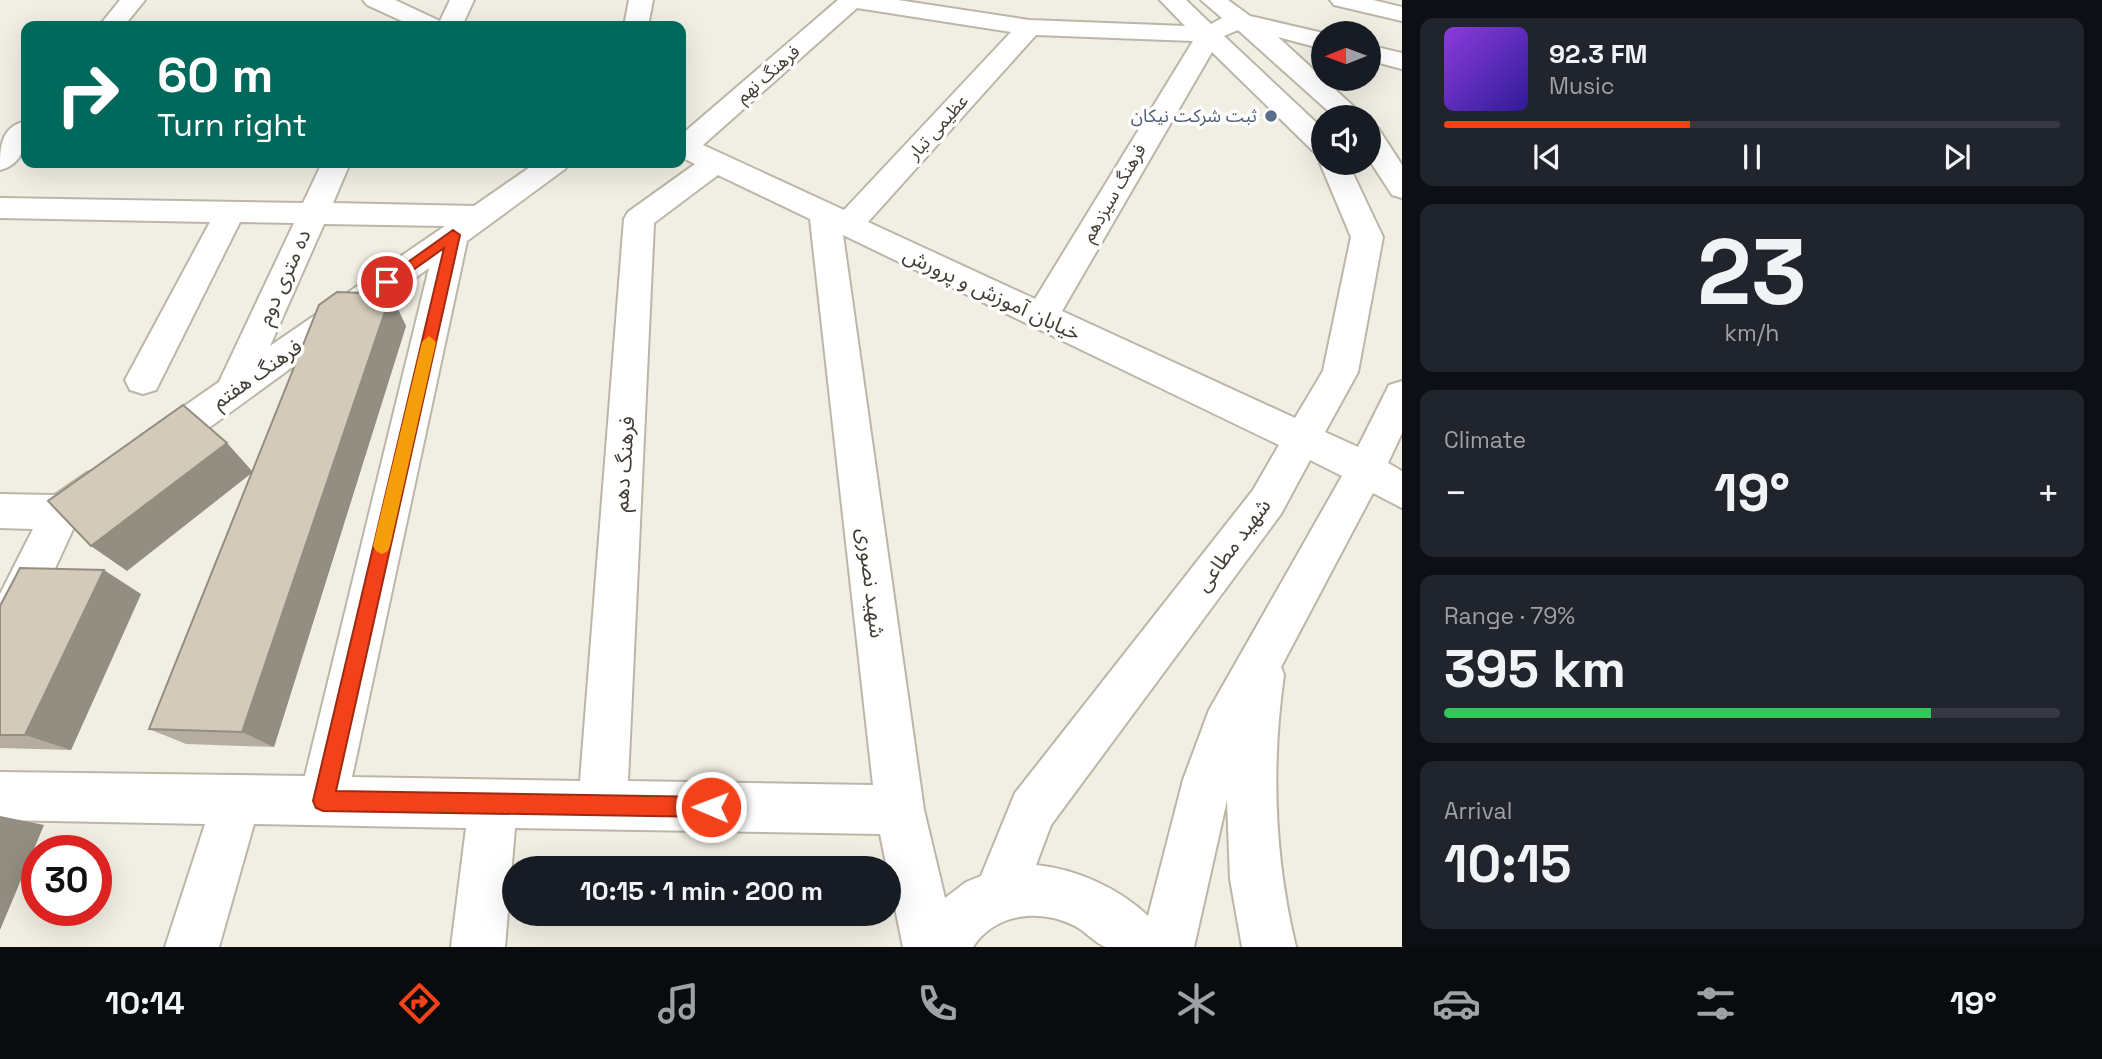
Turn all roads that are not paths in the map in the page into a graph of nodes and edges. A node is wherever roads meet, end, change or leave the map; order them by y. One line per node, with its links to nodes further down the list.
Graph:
1 (133, 0): 13 (street)
2 (375, 0): 11 (street)
3 (463, 0): 14 (street)
4 (641, 0): 15 (street)
5 (852, 0): 16 (street); 25 (street, فرهنگ نهم)
6 (1172, 0): 17 (street)
7 (1178, 0): 12 (street)
8 (1213, 0): 12 (street)
9 (1342, 0): 10 (street)
10 (1402, 14)
11 (400, 20)
12 (1238, 20): 17 (street); 18 (street); 21 (street)
13 (115, 21)
14 (452, 21)
15 (637, 21)
16 (1029, 27): 17 (street); 35 (street, عظیمی تبار)
17 (1210, 34): 22 (street); 37 (street, فرهنگ سیزدهم)
18 (1311, 34)
19 (1381, 55): 20 (street)
20 (1402, 61)
21 (1337, 105)
22 (1311, 133)
23 (21, 136): 26 (street)
24 (1381, 149): 30 (street)
25 (694, 152): 35 (street, خیابان آموزش و پرورش)
26 (0, 161)
27 (334, 168): 34 (street, ده متری دوم)
28 (548, 168): 36 (street, فرهنگ هفتم)
29 (681, 168): 51 (street, فرهنگ دهم)
30 (1397, 168)
31 (1339, 175): 41 (street, شهید مطاعی)
32 (0, 208): 33 (street)
33 (230, 212): 34 (street); 38 (street)
34 (313, 213): 36 (street); 39 (street, ده متری دوم)
35 (836, 221): 37 (street, خیابان آموزش و پرورش); 52 (street, شهید نصوری)
36 (467, 225): 39 (street, فرهنگ هفتم); 49 (street)
37 (1041, 317): 41 (street, خیابان آموزش و پرورش)
38 (143, 380)
39 (233, 391): 44 (street, فرهنگ هفتم)
40 (1402, 394): 42 (street)
41 (1304, 440): 42 (street, خیابان آموزش و پرورش); 53 (street, شهید مطاعی)
42 (1384, 480): 46 (street)
43 (0, 511): 44 (street)
44 (61, 513): 45 (street)
45 (0, 640)
46 (1266, 650): 59 (street); 60 (street)
47 (0, 796): 48 (street)
48 (237, 800): 49 (street); 54 (street)
49 (323, 801): 50 (street)
50 (494, 803): 51 (street); 55 (street)
51 (603, 805): 52 (street)
52 (900, 810): 56 (street, شهید نصوری)
53 (1000, 894): 57 (street); 58 (street)
54 (192, 947)
55 (478, 947)
56 (930, 947)
57 (942, 947)
58 (1143, 947)
59 (1167, 947)
60 (1269, 947)

